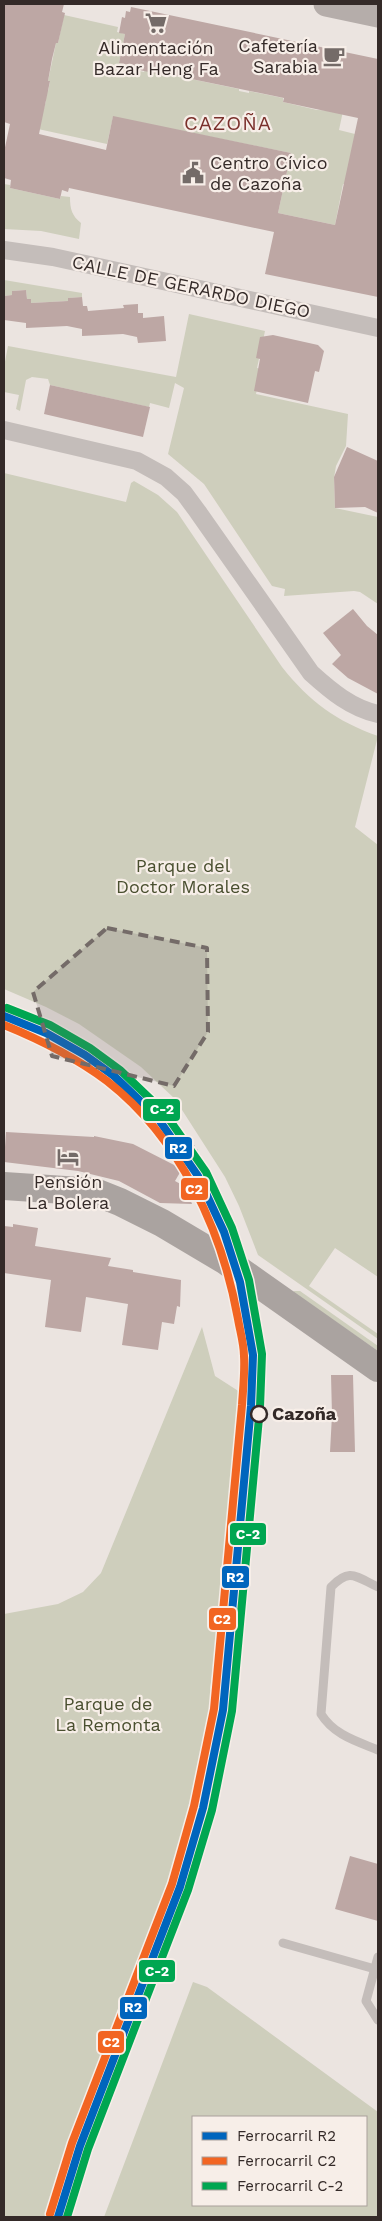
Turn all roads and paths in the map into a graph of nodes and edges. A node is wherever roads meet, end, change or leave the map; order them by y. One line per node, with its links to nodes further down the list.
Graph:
1 (326, 4): 2 (main road)
2 (378, 15)
3 (4, 250): 4 (street, CALLE DE GERARDO DIEGO)
4 (378, 328)
5 (4, 430): 6 (street)
6 (378, 714)
7 (4, 1186): 8 (highway)
8 (378, 1368)
9 (378, 1587): 10 (lane)
10 (378, 1750)
11 (283, 1943): 13 (lane)
12 (378, 1957): 13 (lane)
13 (375, 1969): 14 (lane)
14 (378, 2020)

